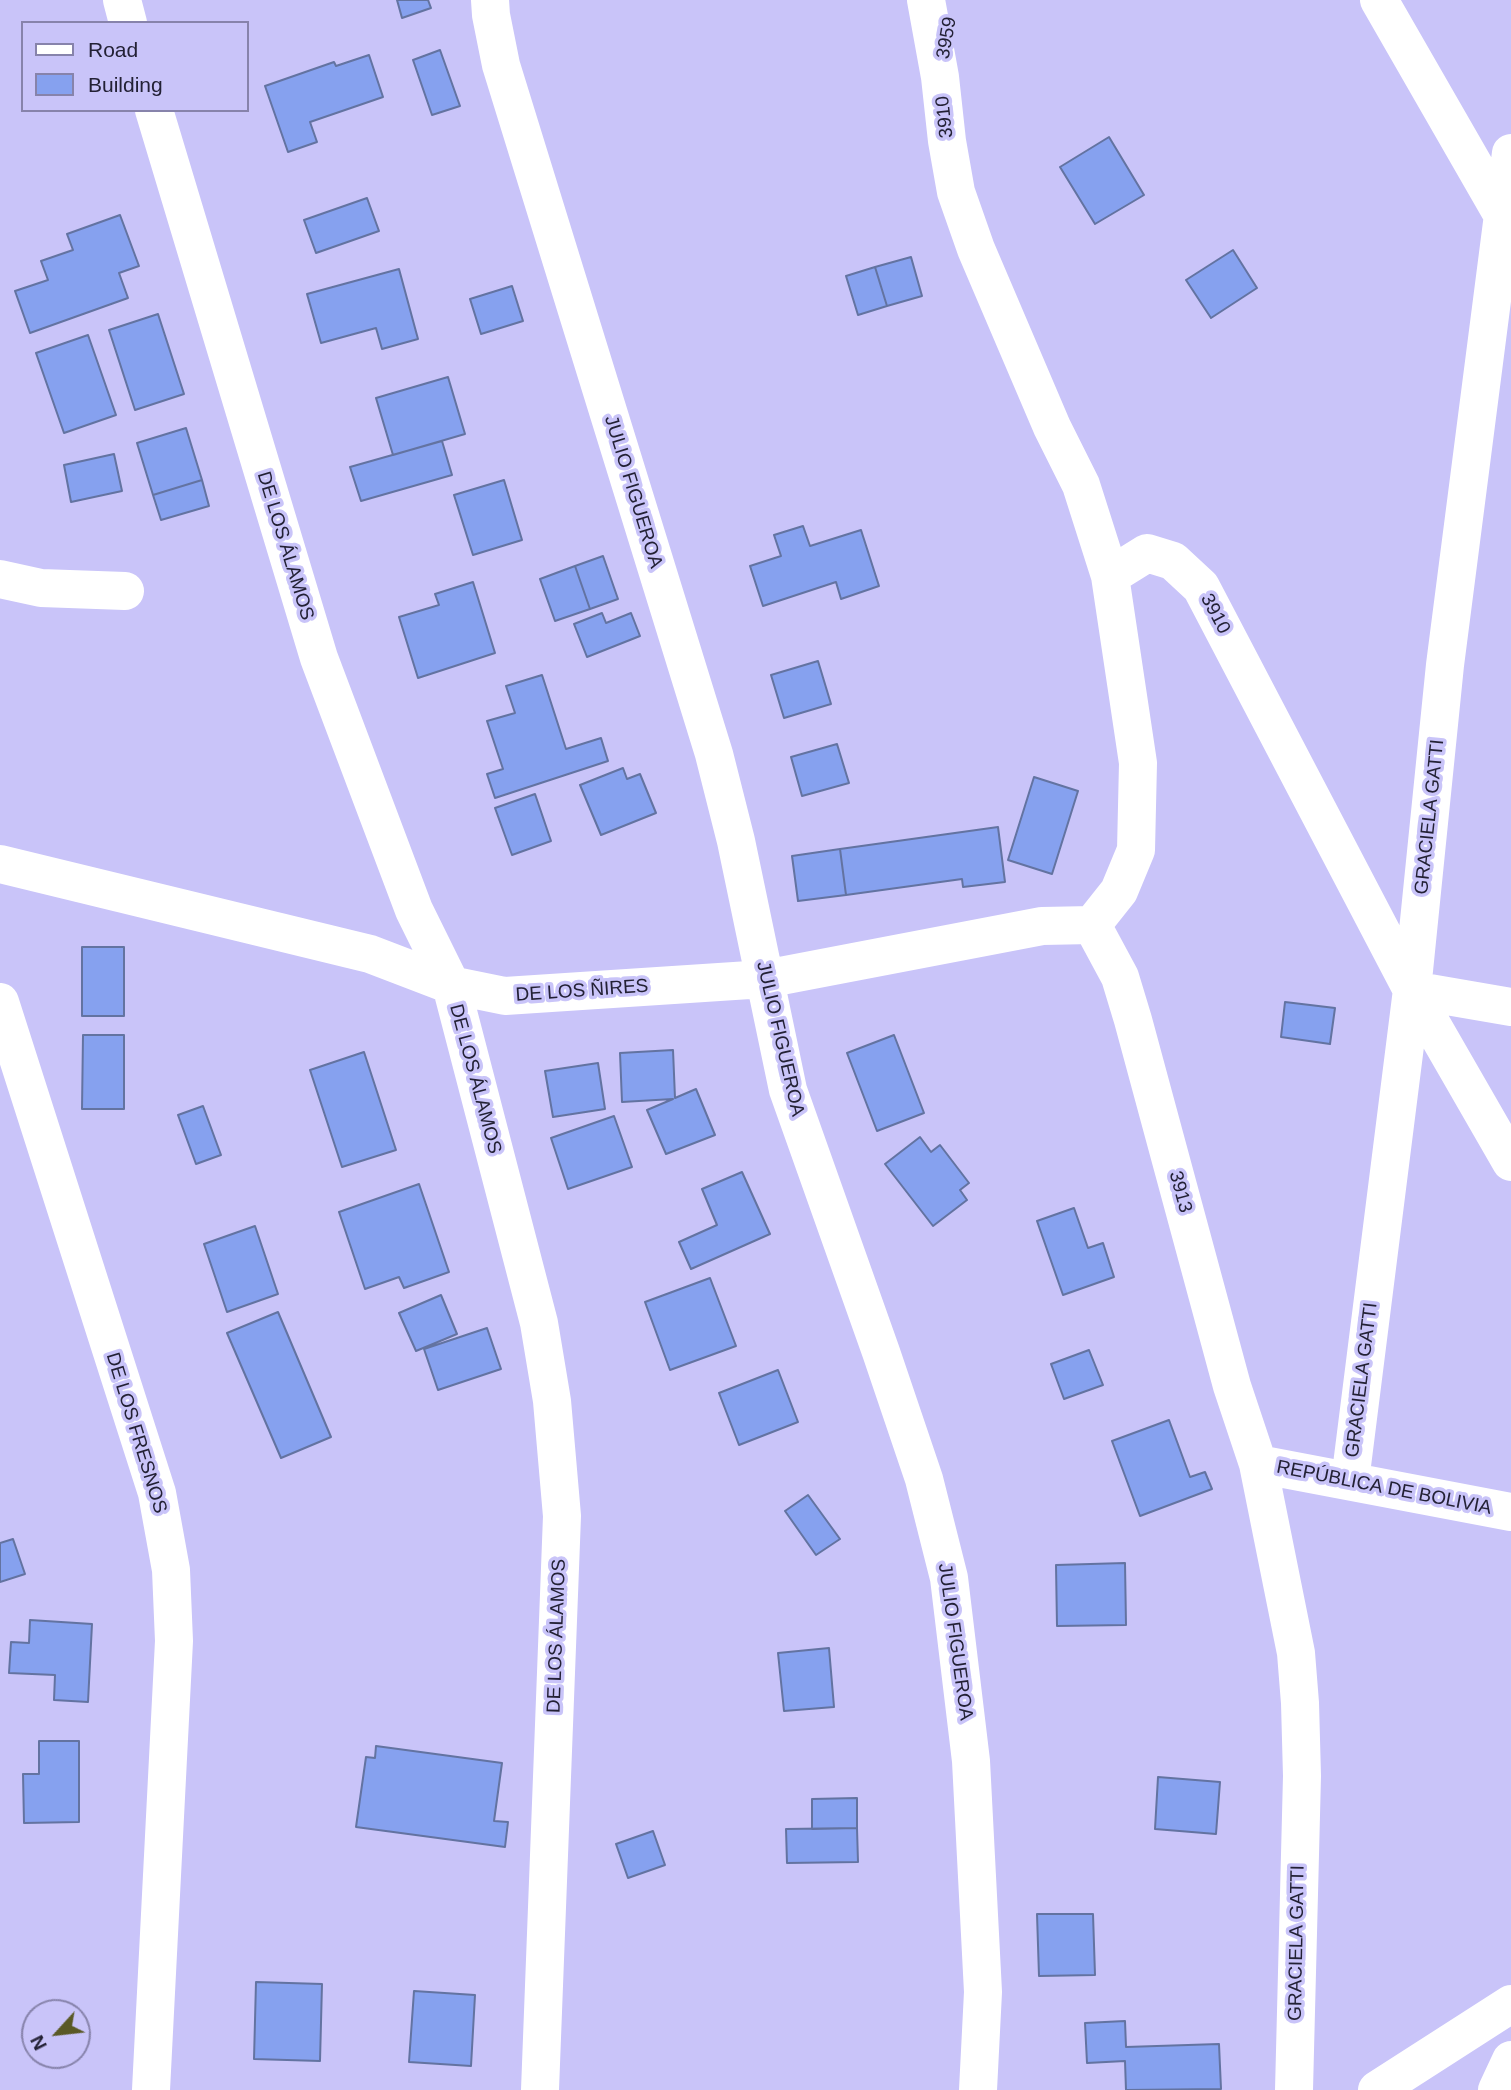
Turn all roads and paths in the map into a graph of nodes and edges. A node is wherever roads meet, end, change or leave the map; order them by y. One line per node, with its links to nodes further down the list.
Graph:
1 (121, 0): 6 (street)
2 (490, 0): 16 (street, JULIO FIGUEROA)
3 (926, 0): 7 (street, 3910)
4 (953, 0): 7 (street, 3959)
5 (1379, 0): 10 (street)
6 (127, 21)
7 (940, 77): 11 (street, 3910)
8 (156, 112): 17 (street, DE LOS ÁLAMOS)
9 (1511, 153): 10 (street, GRACIELA GATTI)
10 (1507, 222): 18 (street, GRACIELA GATTI)
11 (1110, 576): 15 (street); 18 (street, 3910)
12 (0, 579): 13 (street)
13 (125, 591)
14 (0, 864): 17 (street, DE LOS ÑIRES)
15 (1092, 925): 16 (street, DE LOS ÑIRES); 22 (street, 3913)
16 (765, 979): 17 (street, DE LOS ÑIRES); 29 (street, JULIO FIGUEROA)
17 (451, 985): 28 (street, DE LOS ÁLAMOS)
18 (1412, 989): 20 (street); 21 (street, 3910); 23 (street, GRACIELA GATTI)
19 (0, 1002): 27 (street, DE LOS FRESNOS)
20 (1511, 1007)
21 (1511, 1162)
22 (1258, 1464): 23 (street, REPÚBLICA DE BOLIVIA); 30 (street, GRACIELA GATTI)
23 (1349, 1481): 24 (street, REPÚBLICA DE BOLIVIA)
24 (1511, 1512)
25 (1511, 2004): 31 (street)
26 (1511, 2060): 32 (street)
27 (151, 2090)
28 (540, 2090)
29 (978, 2090)
30 (1294, 2090)
31 (1377, 2090)
32 (1497, 2090)

